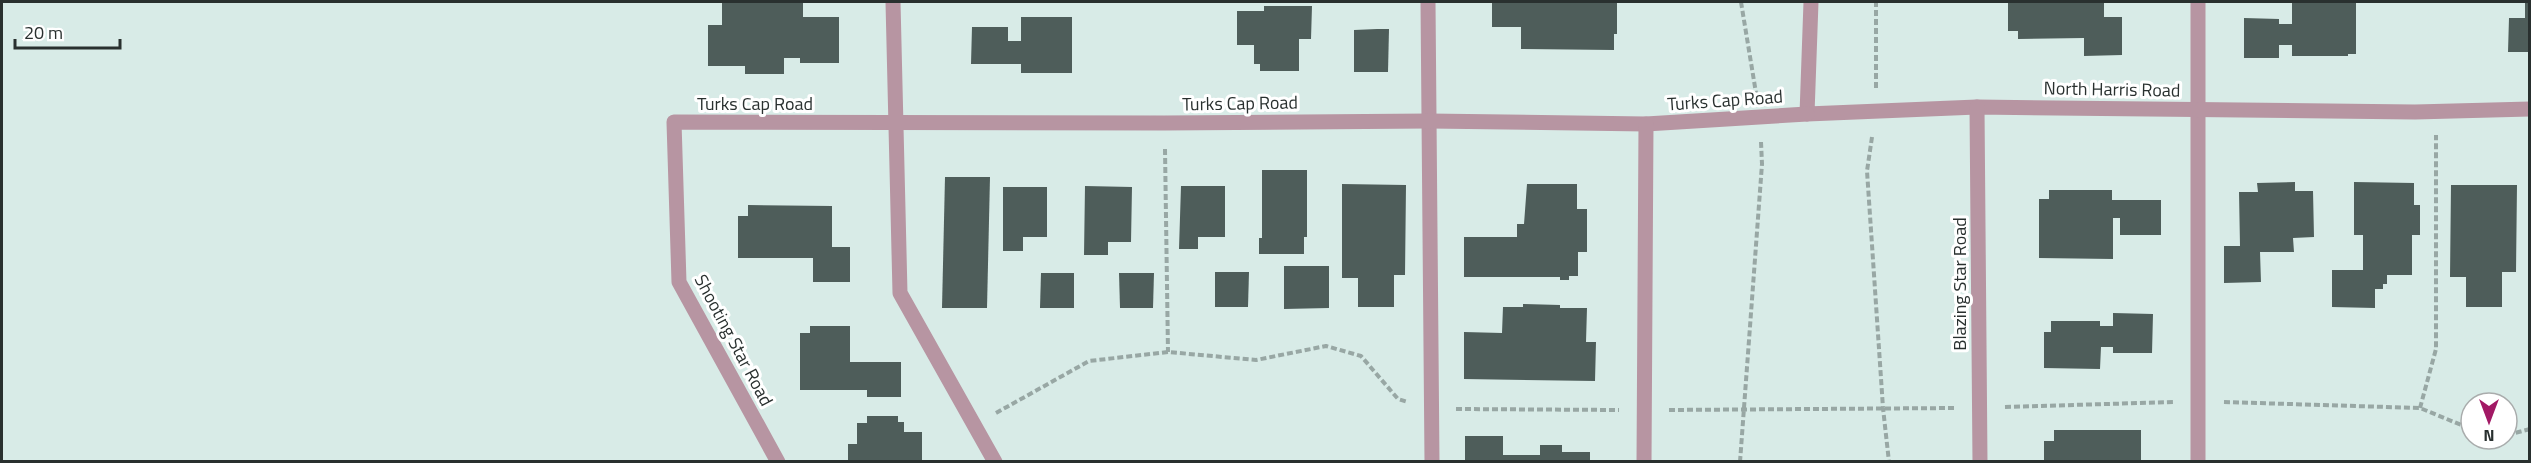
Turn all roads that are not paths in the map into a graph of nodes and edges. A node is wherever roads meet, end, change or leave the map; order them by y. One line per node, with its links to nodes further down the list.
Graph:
1 (893, 2): 11 (street)
2 (1428, 2): 9 (street)
3 (1811, 2): 8 (street)
4 (2198, 2): 7 (street)
5 (1977, 107): 7 (street, North Harris Road); 8 (street, North Harris Road); 17 (street, Blazing Star Road)
6 (2529, 109): 7 (street, North Harris Road)
7 (2199, 110): 18 (street)
8 (1807, 114): 12 (street, Turks Cap Road)
9 (1429, 121): 11 (street, Turks Cap Road); 12 (street, Turks Cap Road); 15 (street)
10 (674, 122): 11 (street, Turks Cap Road); 13 (street, Shooting Star Road)
11 (897, 122): 14 (street)
12 (1646, 124): 16 (street)
13 (778, 462)
14 (995, 462)
15 (1431, 462)
16 (1644, 462)
17 (1980, 462)
18 (2198, 462)

